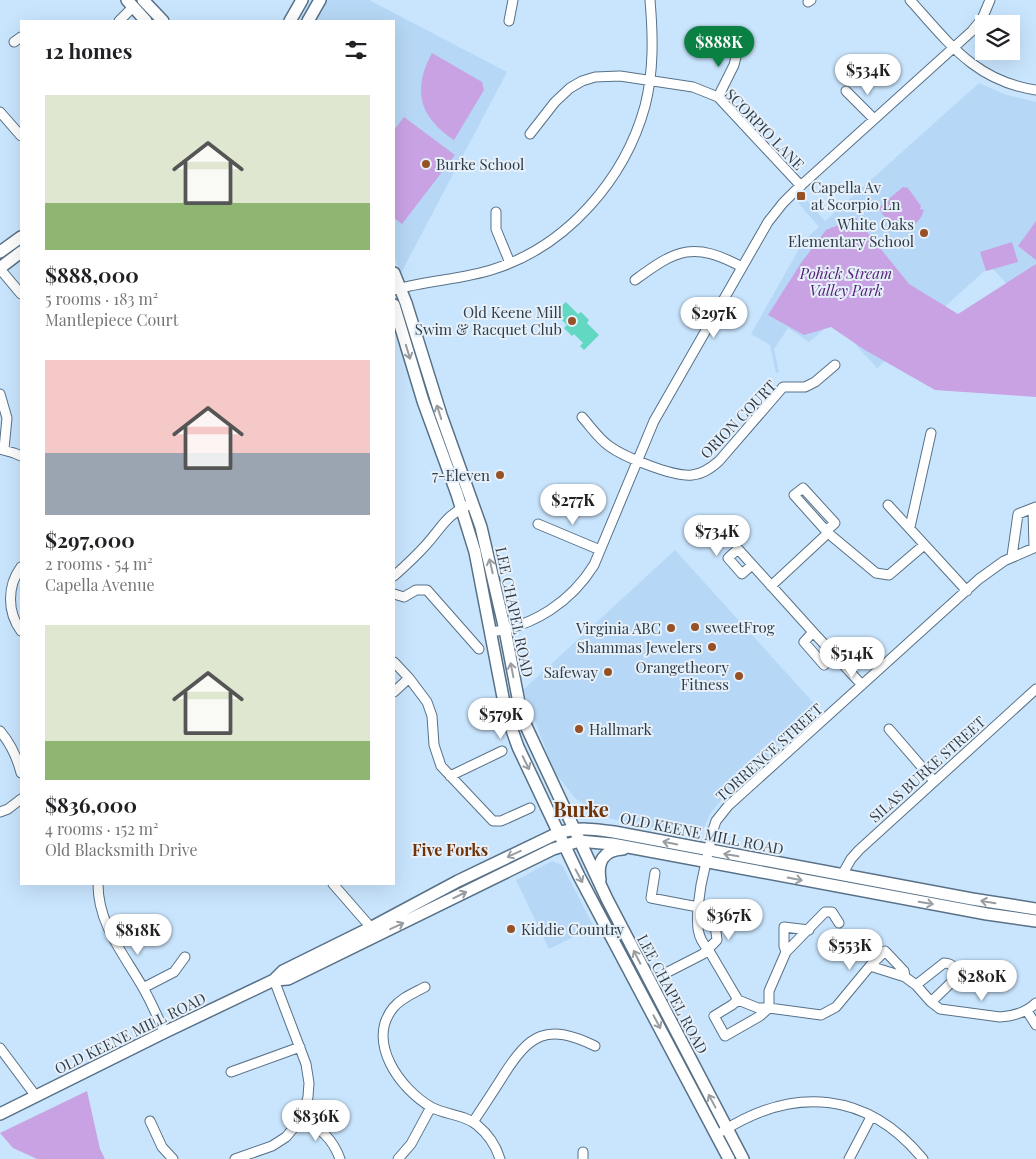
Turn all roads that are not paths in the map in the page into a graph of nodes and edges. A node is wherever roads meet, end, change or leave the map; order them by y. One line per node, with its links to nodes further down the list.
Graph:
1 (143, 0): 11 (main road)
2 (302, 0): 12 (main road)
3 (320, 0): 13 (main road)
4 (513, 0): 14 (street)
5 (650, 0): 17 (street)
6 (910, 0): 16 (street)
7 (990, 0): 16 (street)
8 (130, 4): 9 (street); 10 (main road)
9 (120, 20)
10 (145, 20)
11 (162, 20)
12 (291, 20)
13 (309, 20)
14 (509, 22)
15 (738, 45): 20 (street)
16 (953, 48): 18 (street); 22 (street)
17 (650, 80): 20 (street, SCORPIO LANE); 23 (street, SCORPIO LANE); 30 (street)
18 (1036, 90)
19 (846, 91): 22 (street)
20 (718, 97): 25 (street, SCORPIO LANE)
21 (0, 112): 24 (street)
22 (874, 119): 25 (street)
23 (530, 134)
24 (20, 135)
25 (801, 186): 31 (street)
26 (496, 212): 30 (street)
27 (20, 238): 28 (main road)
28 (0, 252)
29 (20, 253): 32 (main road)
30 (510, 263): 34 (street)
31 (742, 267): 33 (street); 43 (street)
32 (0, 268): 35 (street)
33 (635, 280)
34 (397, 288): 44 (main road, LEE CHAPEL ROAD, one-way to 34)
35 (20, 293)
36 (395, 308): 46 (main road, LEE CHAPEL ROAD, one-way to 46)
37 (835, 365): 43 (street, ORION COURT)
38 (0, 394): 41 (street)
39 (582, 417): 43 (street, ORION COURT)
40 (931, 433): 49 (street)
41 (2, 449): 42 (street)
42 (20, 456)
43 (637, 459): 53 (street)
44 (474, 503): 46 (street); 62 (main road, LEE CHAPEL ROAD, one-way to 44)
45 (888, 505): 49 (street)
46 (462, 508): 57 (street); 63 (main road, LEE CHAPEL ROAD)
47 (1034, 508): 52 (street); 54 (street)
48 (538, 524): 53 (street)
49 (910, 527): 51 (street)
50 (827, 532): 50 (street); 51 (street); 58 (street)
51 (924, 545): 59 (street)
52 (1035, 547): 54 (street, TORRENCE STREET)
53 (600, 550): 62 (street)
54 (1012, 556): 59 (street, TORRENCE STREET)
55 (752, 565): 58 (street)
56 (20, 568): 61 (street)
57 (395, 575)
58 (771, 586): 64 (street)
59 (967, 591): 69 (street, TORRENCE STREET)
60 (395, 594): 65 (street)
61 (20, 630)
62 (505, 630): 63 (street); 81 (main road, LEE CHAPEL ROAD, one-way to 62)
63 (491, 632): 82 (main road, LEE CHAPEL ROAD, one-way to 82)
64 (813, 632): 66 (street); 66 (street)
65 (479, 648)
66 (835, 656): 69 (street)
67 (395, 663): 68 (street)
68 (409, 678): 71 (street); 76 (street)
69 (862, 686): 86 (street, TORRENCE STREET)
70 (1036, 690): 77 (street, SILAS BURKE STREET)
71 (395, 691)
72 (889, 730): 77 (street)
73 (0, 731): 75 (street)
74 (502, 751): 76 (street)
75 (20, 770)
76 (450, 776): 79 (street)
77 (934, 781): 89 (street, SILAS BURKE STREET)
78 (20, 800): 80 (street)
79 (530, 808)
80 (0, 812)
81 (573, 829): 82 (main road, OLD KEENE MILL ROAD); 83 (main road, LEE CHAPEL ROAD); 86 (main road, OLD KEENE MILL ROAD, one-way to 81)
82 (558, 833): 84 (main road, LEE CHAPEL ROAD); 98 (main road, OLD KEENE MILL ROAD, one-way to 98)
83 (579, 841): 84 (main road, OLD KEENE MILL ROAD); 85 (main road, OLD KEENE MILL ROAD); 92 (main road, LEE CHAPEL ROAD)
84 (563, 845): 98 (main road, OLD KEENE MILL ROAD, one-way to 84); 128 (main road, LEE CHAPEL ROAD, one-way to 128)
85 (637, 849): 87 (main road, OLD KEENE MILL ROAD); 92 (main road)
86 (708, 850): 87 (street, TORRENCE STREET); 89 (main road, OLD KEENE MILL ROAD, one-way to 86)
87 (705, 862): 93 (street, TORRENCE STREET); 95 (main road, OLD KEENE MILL ROAD, one-way to 95)
88 (655, 873): 93 (street)
89 (842, 875): 94 (main road, OLD KEENE MILL ROAD, one-way to 89)
90 (98, 885): 108 (street)
91 (334, 885): 98 (street)
92 (602, 888): 127 (main road, LEE CHAPEL ROAD, one-way to 92)
93 (698, 907): 99 (street, TORRENCE STREET); 99 (street)
94 (1036, 909)
95 (1036, 921)
96 (839, 923): 97 (street)
97 (809, 930): 100 (street); 100 (street)
98 (374, 931): 105 (main road, OLD KEENE MILL ROAD)
99 (708, 949): 103 (street); 109 (street, TORRENCE STREET)
100 (786, 952): 112 (street)
101 (185, 957): 108 (street)
102 (870, 966): 104 (street); 104 (street); 112 (street)
103 (662, 975)
104 (905, 977): 106 (street)
105 (274, 980): 115 (main road, OLD KEENE MILL ROAD); 117 (street)
106 (916, 985): 110 (street); 110 (street)
107 (425, 987): 121 (street)
108 (143, 988): 115 (street)
109 (738, 1000): 112 (street); 112 (street)
110 (931, 1002): 113 (street)
111 (1036, 1003): 113 (street)
112 (769, 1008)
113 (1028, 1011): 114 (street)
114 (1036, 1024)
115 (165, 1032): 120 (main road, OLD KEENE MILL ROAD)
116 (595, 1046): 126 (street)
117 (300, 1047): 119 (street); 124 (street)
118 (0, 1048): 120 (street)
119 (231, 1072)
120 (35, 1095): 122 (main road, OLD KEENE MILL ROAD)
121 (431, 1107): 126 (street); 133 (street)
122 (0, 1114)
123 (871, 1117): 127 (street); 137 (street); 138 (street)
124 (302, 1118): 129 (street); 132 (street)
125 (150, 1121): 130 (street)
126 (474, 1122): 134 (street)
127 (727, 1129): 128 (street); 136 (main road, LEE CHAPEL ROAD)
128 (716, 1136): 135 (main road, LEE CHAPEL ROAD)
129 (251, 1157): 131 (street)
130 (173, 1159)
131 (235, 1159)
132 (340, 1159)
133 (398, 1159)
134 (500, 1159)
135 (729, 1159)
136 (744, 1159)
137 (849, 1159)
138 (923, 1159)

